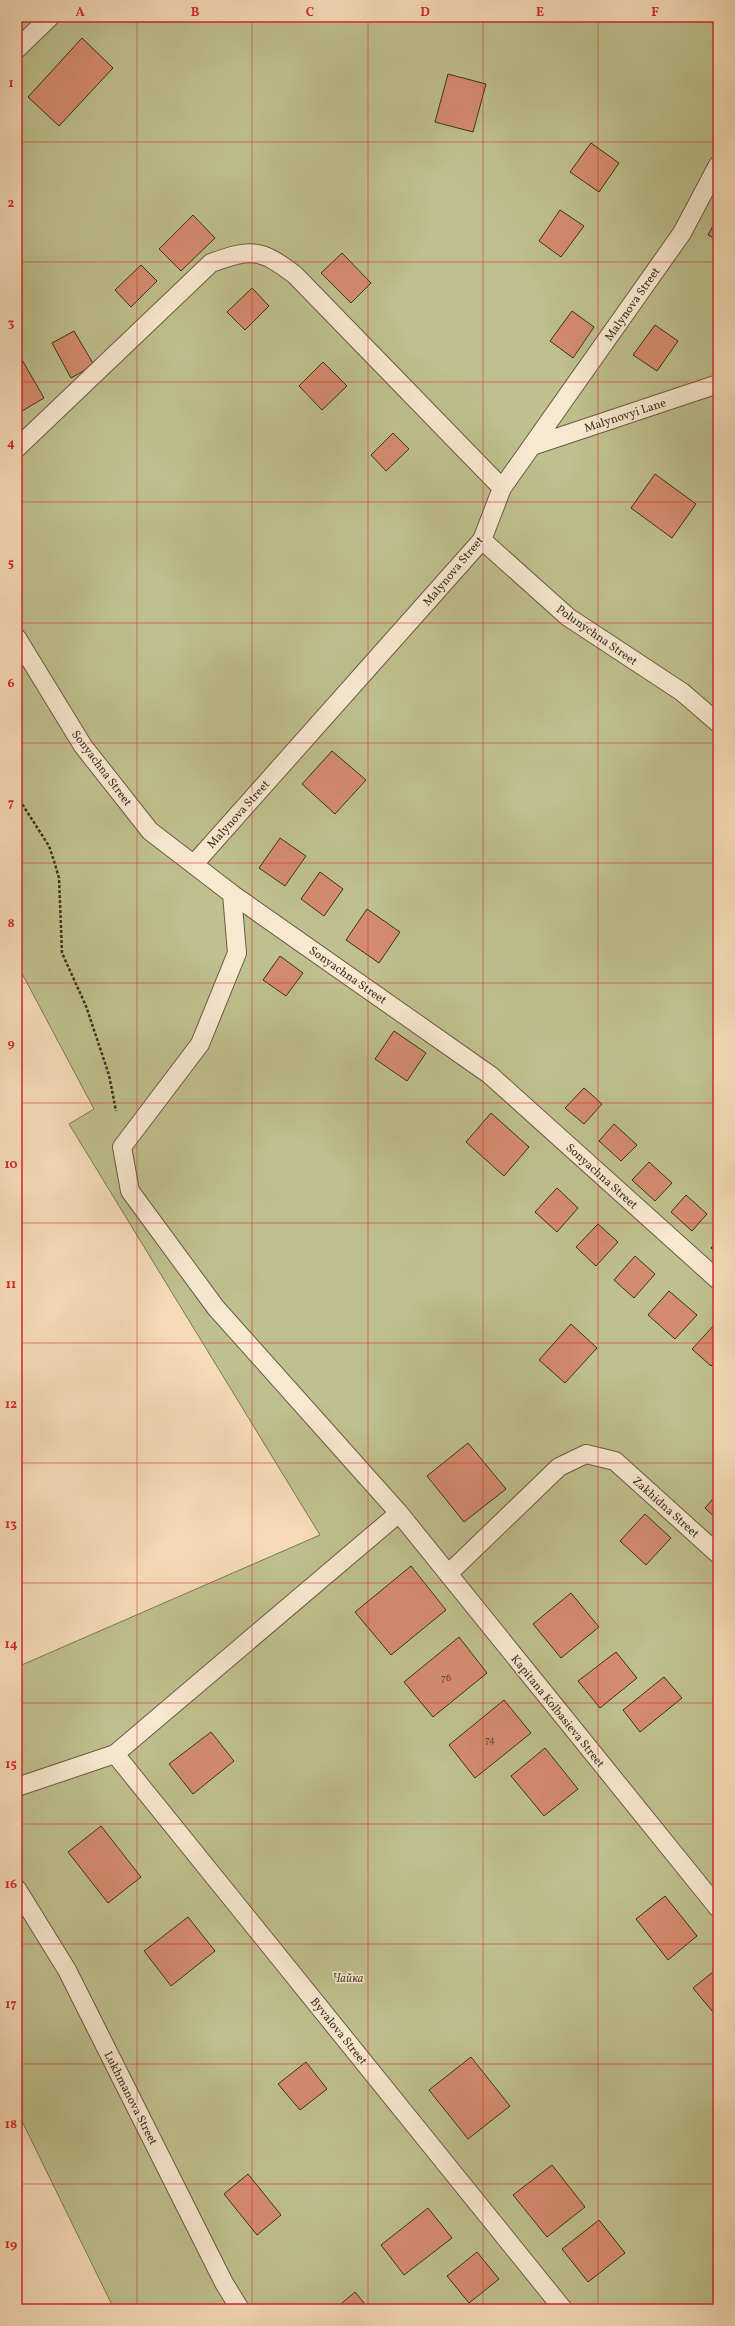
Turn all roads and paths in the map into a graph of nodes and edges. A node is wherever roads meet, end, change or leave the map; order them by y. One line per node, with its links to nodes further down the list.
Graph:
1 (50, 17): 2 (lane)
2 (17, 49)
3 (718, 166): 5 (lane, Malynova Street)
4 (718, 384): 5 (lane, Malynovyi Lane)
5 (532, 446): 7 (lane, Malynova Street)
6 (17, 448): 7 (lane)
7 (502, 488): 8 (lane, Malynova Street)
8 (482, 540): 10 (lane, Polunychna Street); 12 (lane, Malynova Street)
9 (17, 638): 12 (lane, Sonyachna Street)
10 (718, 723)
11 (17, 796): 14 (path)
12 (194, 864): 13 (lane, Sonyachna Street)
13 (232, 894): 14 (lane); 15 (lane, Sonyachna Street)
14 (122, 1148): 16 (lane, Kapitana Kolbasieva Street)
15 (718, 1280)
16 (399, 1513): 18 (lane, Kapitana Kolbasieva Street); 19 (lane)
17 (718, 1554): 18 (lane, Zakhidna Street)
18 (448, 1574): 22 (lane, Kapitana Kolbasieva Street)
19 (115, 1754): 20 (lane); 24 (lane, Byvalova Street)
20 (17, 1787)
21 (17, 1889): 23 (lane, Lukhmanova Street)
22 (718, 1908)
23 (240, 2309)
24 (563, 2309)

